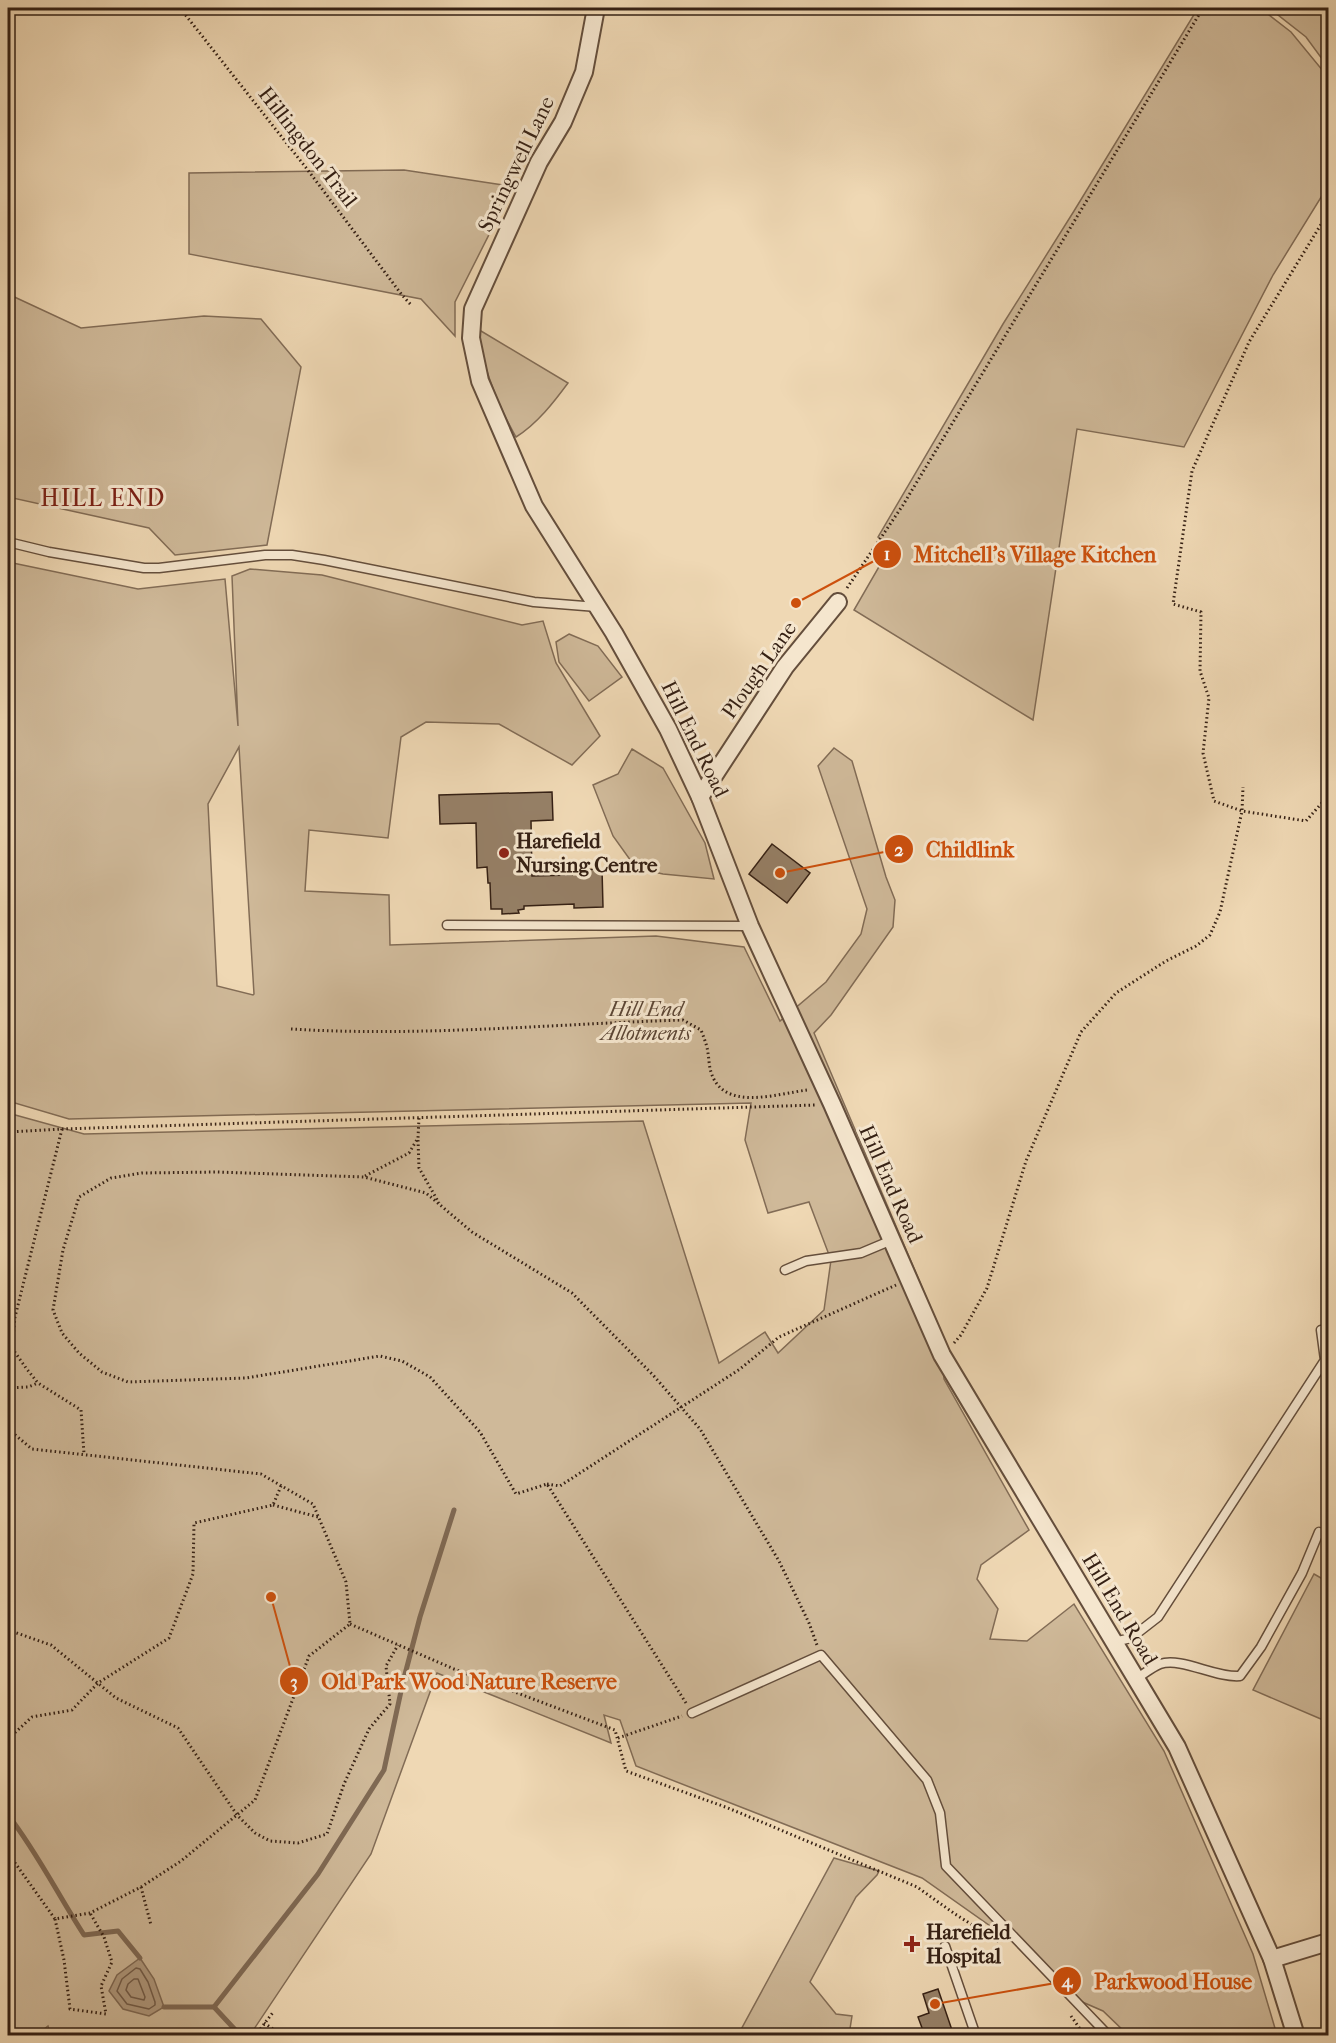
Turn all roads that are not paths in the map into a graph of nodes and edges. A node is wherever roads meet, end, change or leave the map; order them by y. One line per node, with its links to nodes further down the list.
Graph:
1 (596, 8): 2 (street, Springwell Lane)
2 (471, 338): 5 (street, Hill End Road)
3 (8, 542): 5 (lane)
4 (838, 602): 6 (street, Plough Lane)
5 (598, 607): 6 (street, Hill End Road)
6 (700, 797): 8 (street, Hill End Road)
7 (447, 925): 8 (lane)
8 (750, 926): 9 (street, Hill End Road)
9 (892, 1240): 10 (lane); 13 (street, Hill End Road)
10 (785, 1270)
11 (1321, 1330): 13 (lane)
12 (1319, 1533): 14 (lane)
13 (1114, 1642): 14 (street, Hill End Road)
14 (1136, 1679): 18 (street, Hill End Road)
15 (692, 1713): 20 (lane)
16 (1329, 1942): 18 (street)
17 (945, 1946): 19 (lane)
18 (1272, 1959): 21 (street, Hill End Road)
19 (976, 2036)
20 (1109, 2036)
21 (1296, 2036)

